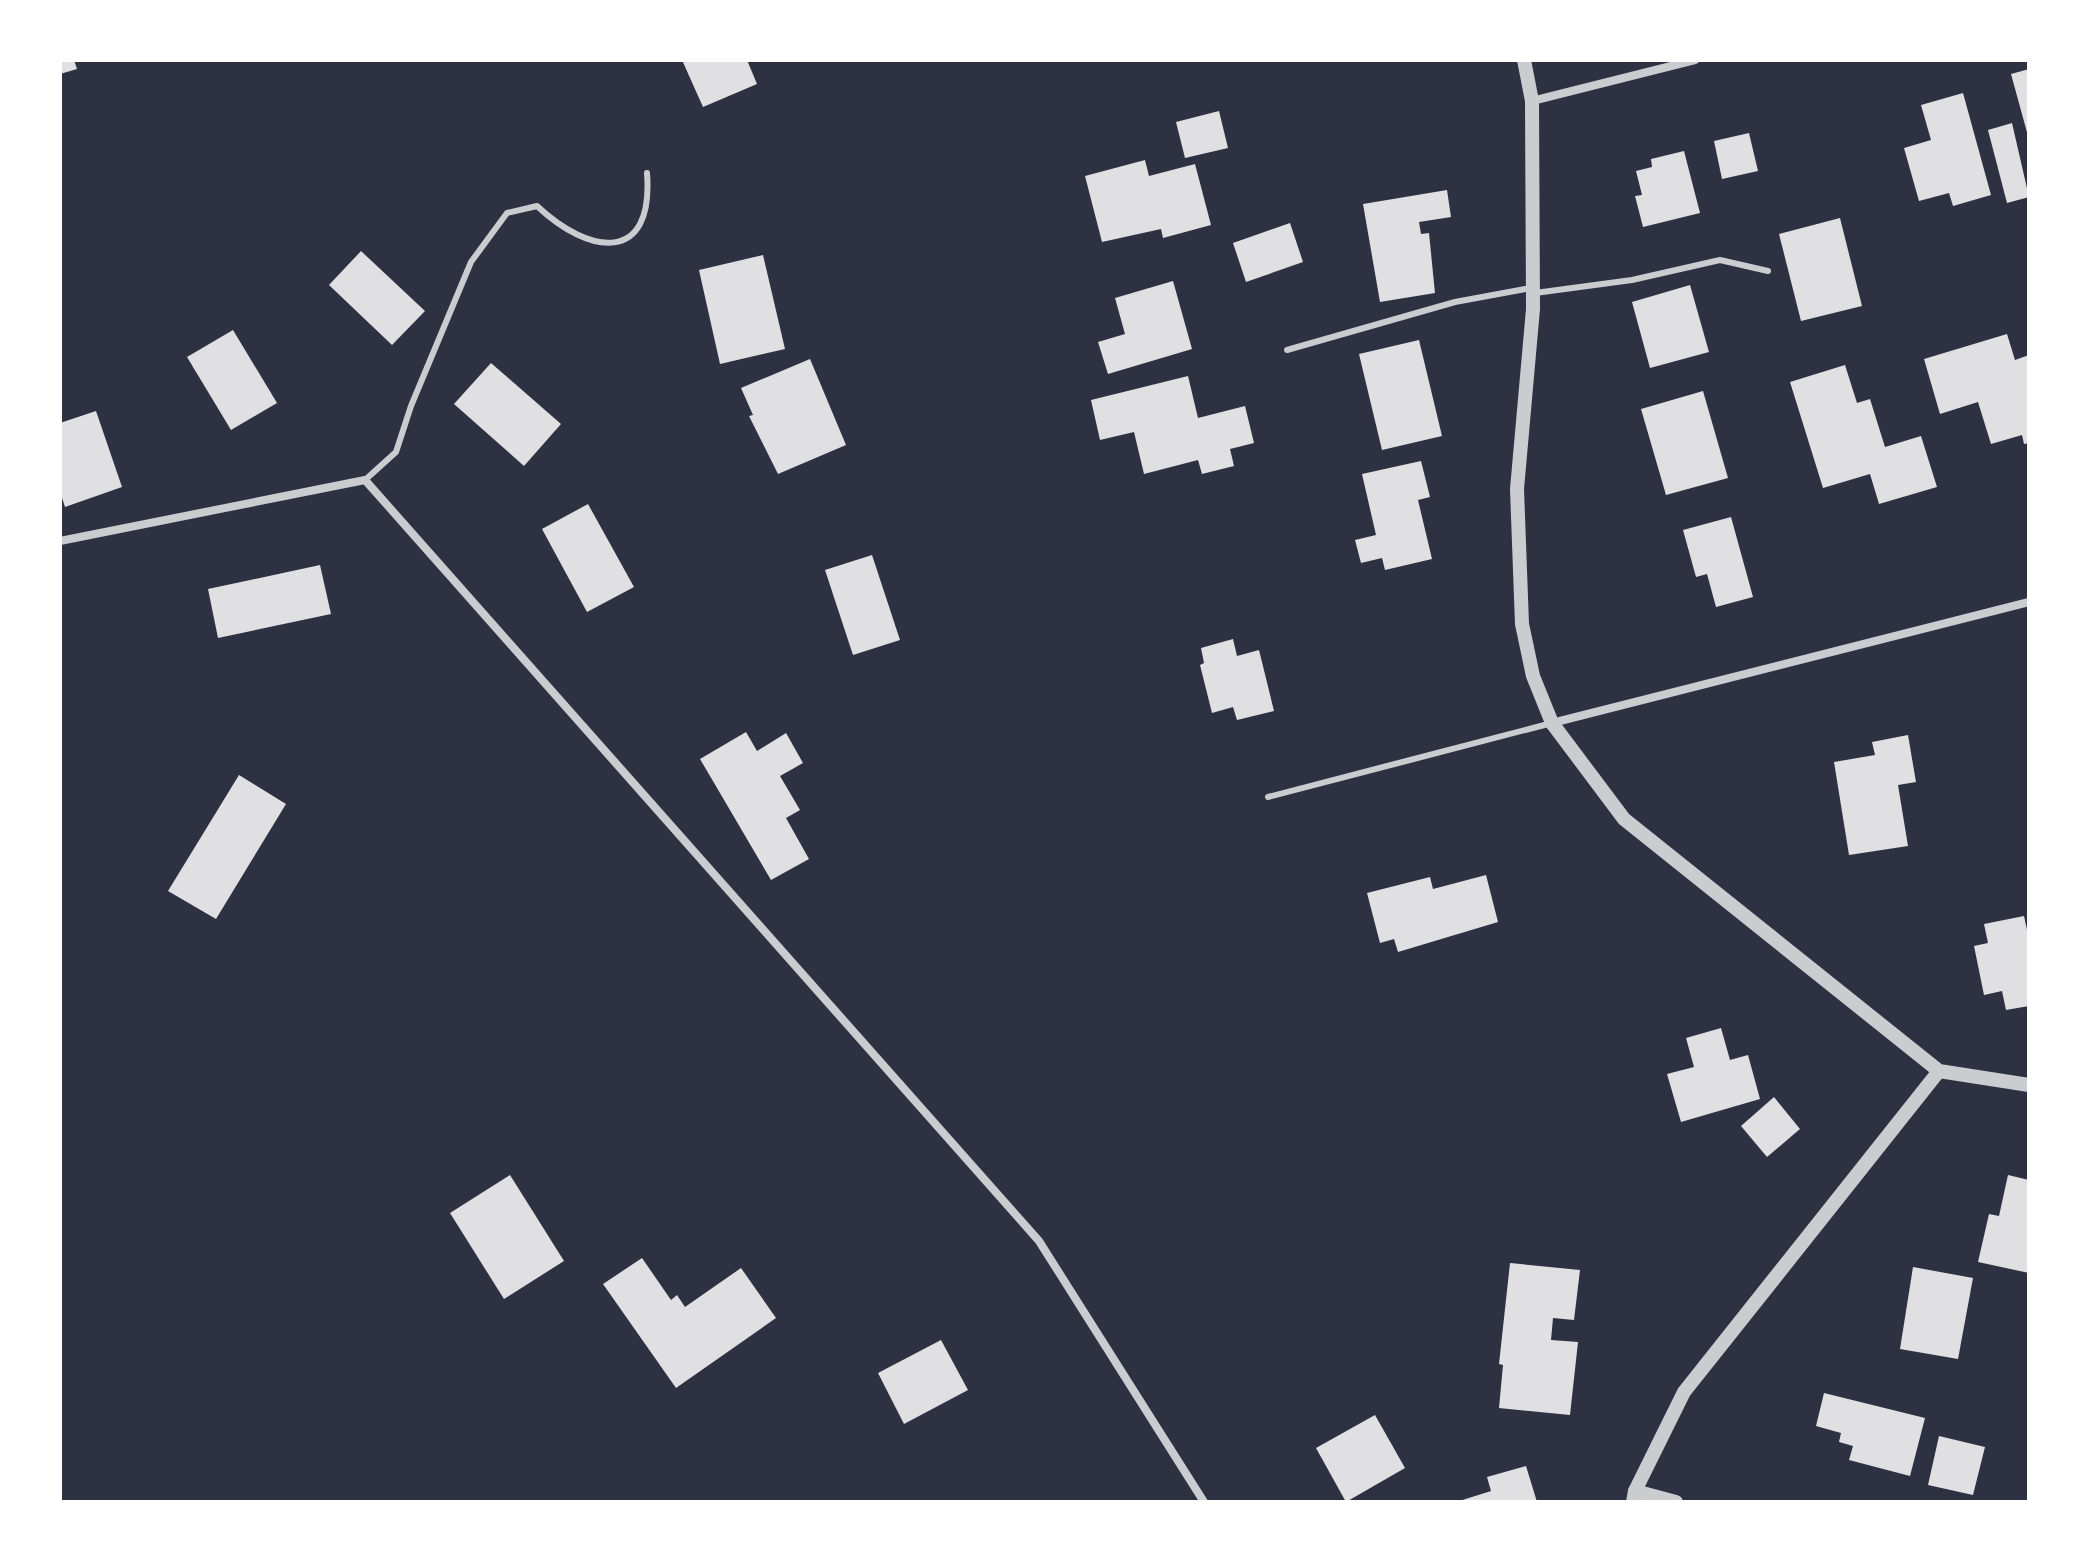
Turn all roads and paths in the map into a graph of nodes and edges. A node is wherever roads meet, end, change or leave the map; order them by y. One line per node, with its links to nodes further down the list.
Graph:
1 (1524, 60): 3 (street)
2 (1695, 60): 3 (street)
3 (1532, 101): 6 (street)
4 (647, 173): 8 (lane)
5 (1768, 271): 6 (lane)
6 (1531, 291): 7 (lane); 11 (street)
7 (1287, 350)
8 (365, 480): 9 (street); 16 (street)
9 (60, 541)
10 (2029, 602): 11 (street)
11 (1552, 723): 12 (lane); 13 (street)
12 (1268, 797)
13 (1939, 1071): 14 (street); 15 (street)
14 (2029, 1085)
15 (1634, 1497): 17 (street)
16 (1204, 1502)
17 (1676, 1502)

